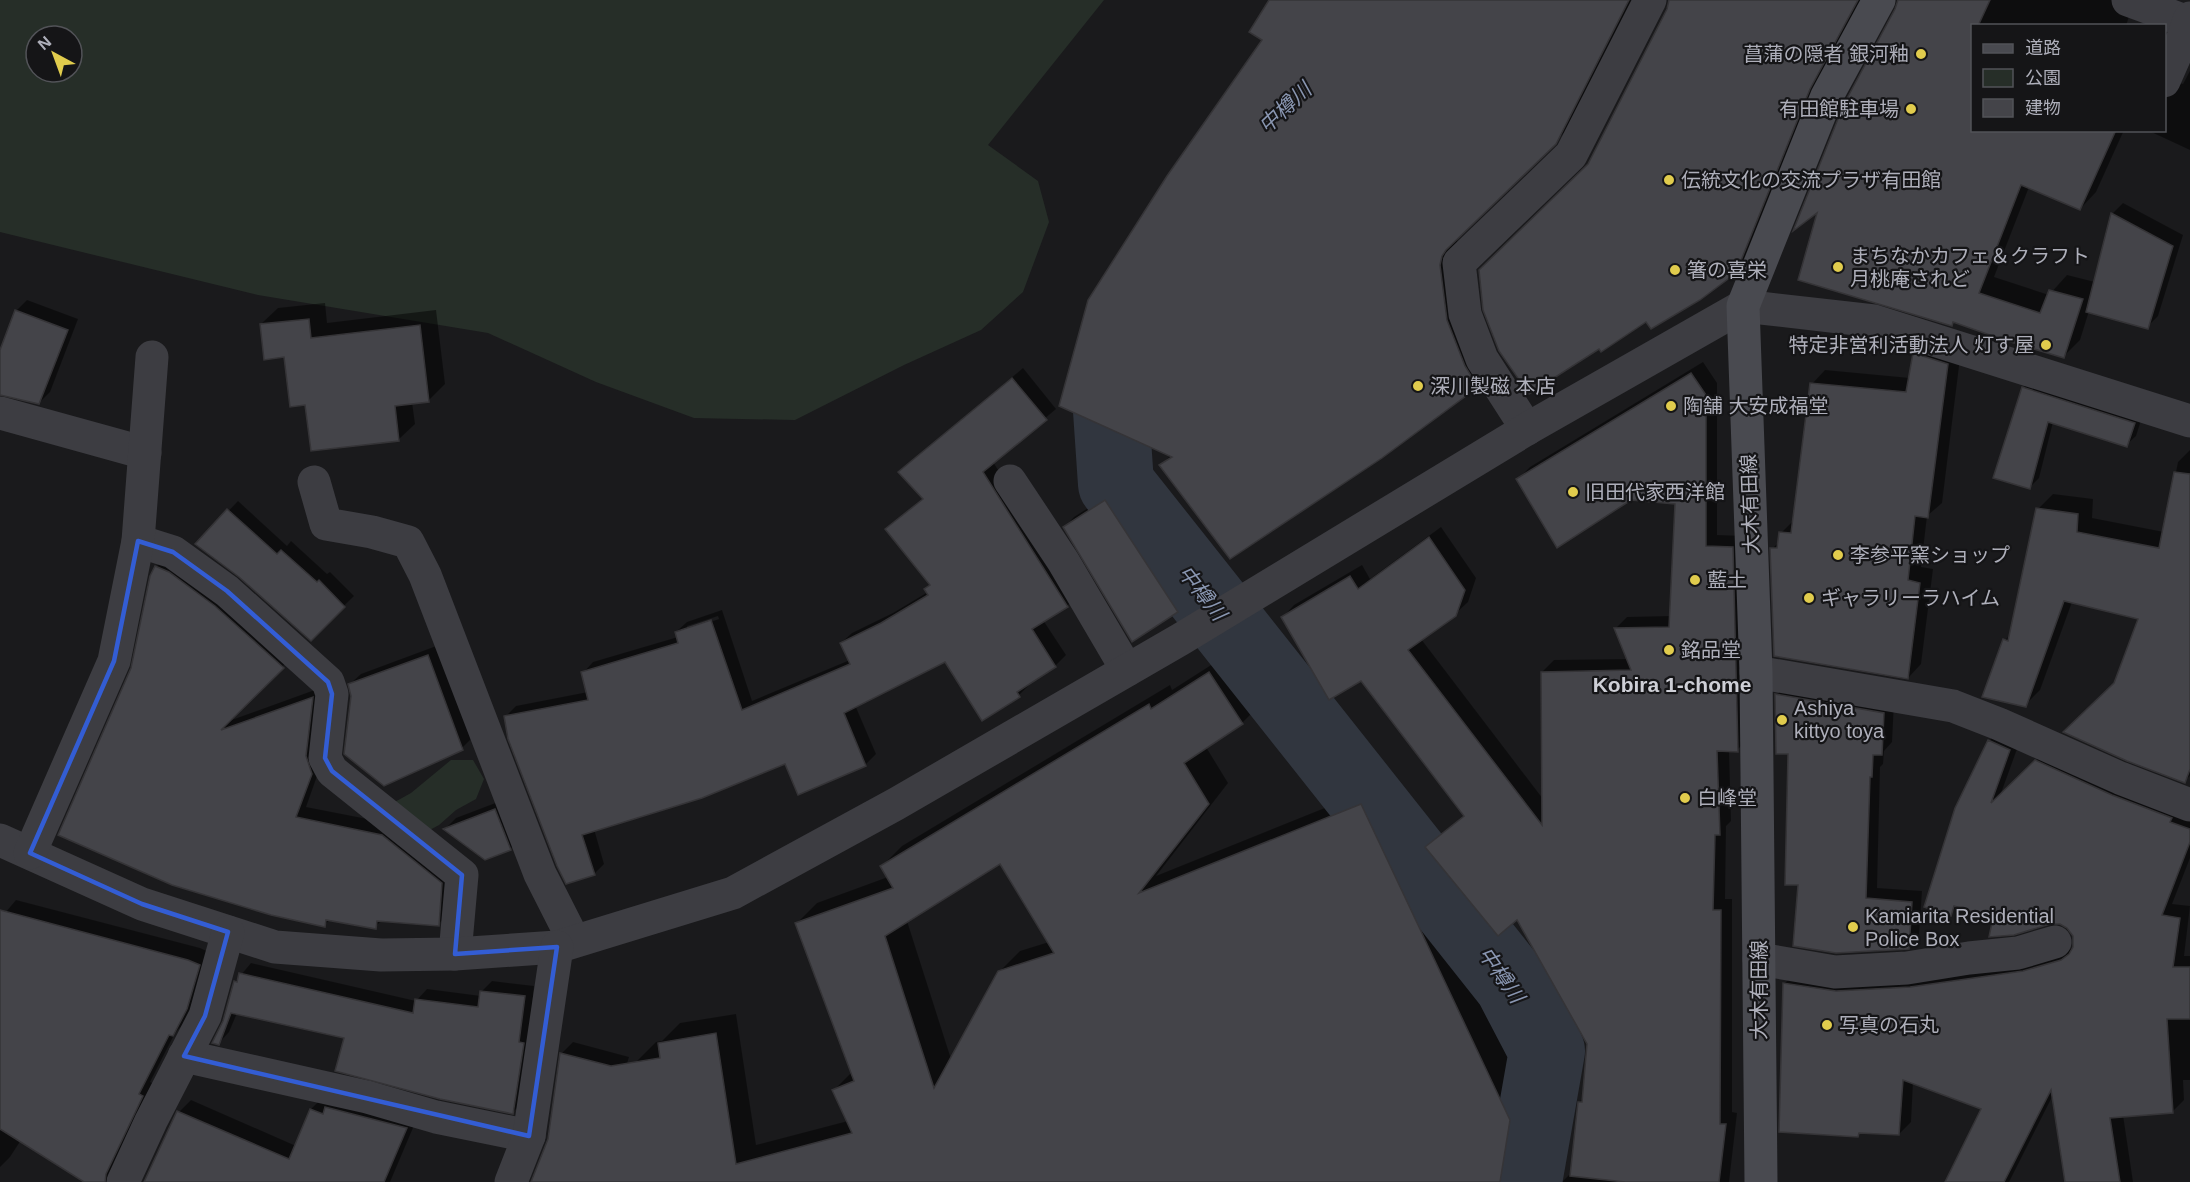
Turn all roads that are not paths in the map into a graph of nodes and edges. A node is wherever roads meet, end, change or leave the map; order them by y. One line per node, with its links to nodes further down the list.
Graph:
1 (1650, 0): 10 (street)
2 (1879, 0): 6 (main road, 大木有田線)
3 (2128, 0): 4 (street)
4 (2188, 27): 5 (street)
5 (2166, 76)
6 (1743, 306): 9 (street); 10 (street); 16 (main road, 大木有田線)
7 (152, 357): 11 (street)
8 (0, 413): 11 (street)
9 (2190, 421)
10 (1527, 429): 15 (street)
11 (145, 453): 14 (street)
12 (1010, 481): 15 (street)
13 (314, 482): 22 (street)
14 (138, 541): 19 (street); 23 (street)
15 (1127, 670): 22 (street)
16 (1756, 672): 17 (street); 24 (main road, 大木有田線)
17 (2190, 805)
18 (0, 840): 19 (street)
19 (30, 853): 20 (street)
20 (228, 932): 23 (street); 25 (street)
21 (2055, 942): 24 (street)
22 (565, 944): 23 (street); 26 (street)
23 (455, 954)
24 (1759, 959): 29 (main road, 大木有田線)
25 (184, 1056): 26 (street); 27 (street)
26 (529, 1136): 28 (street)
27 (123, 1182)
28 (511, 1182)
29 (1761, 1182)

